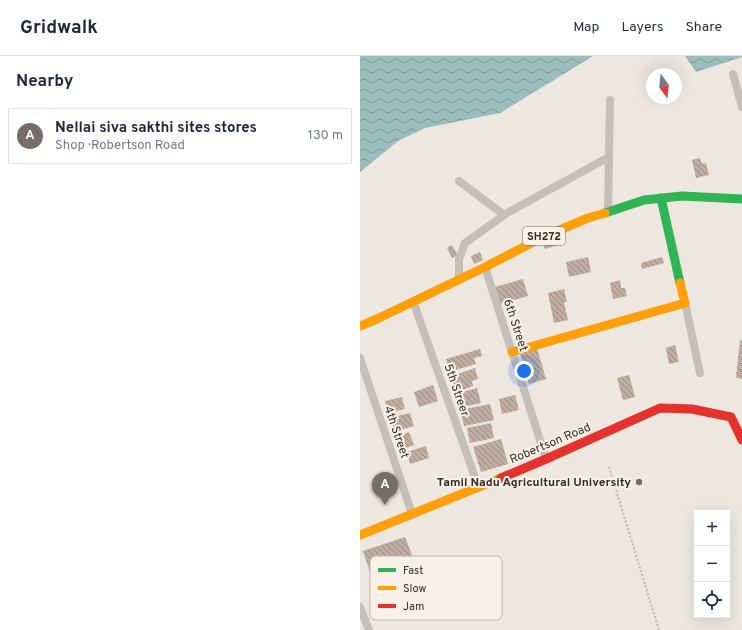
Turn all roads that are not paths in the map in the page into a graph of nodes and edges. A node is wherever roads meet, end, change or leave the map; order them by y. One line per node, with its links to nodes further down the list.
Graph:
1 (733, 74): 3 (street)
2 (610, 100): 4 (street)
3 (742, 107)
4 (609, 157): 8 (street); 9 (street)
5 (459, 181): 9 (street)
6 (661, 198): 7 (street, SH272); 8 (street, SH272); 13 (street)
7 (742, 199)
8 (608, 212): 10 (street, SH272)
9 (504, 215): 11 (street)
10 (485, 267): 11 (street, SH272); 15 (street, 6th Street)
11 (459, 280): 12 (street, SH272)
12 (414, 301): 14 (street, SH272); 20 (street, 5th Streer)
13 (685, 303): 15 (street); 17 (street)
14 (360, 326)
15 (512, 352): 19 (street, 6th Street)
16 (360, 358): 21 (street, 4th Street)
17 (700, 373)
18 (742, 440): 19 (street, Robertson Road)
19 (546, 459): 20 (street, Robertson Road)
20 (478, 486): 21 (street, Robertson Road)
21 (412, 514): 22 (street, Robertson Road)
22 (360, 535)
23 (360, 607): 24 (street)
24 (362, 618): 25 (street)
25 (369, 630)

